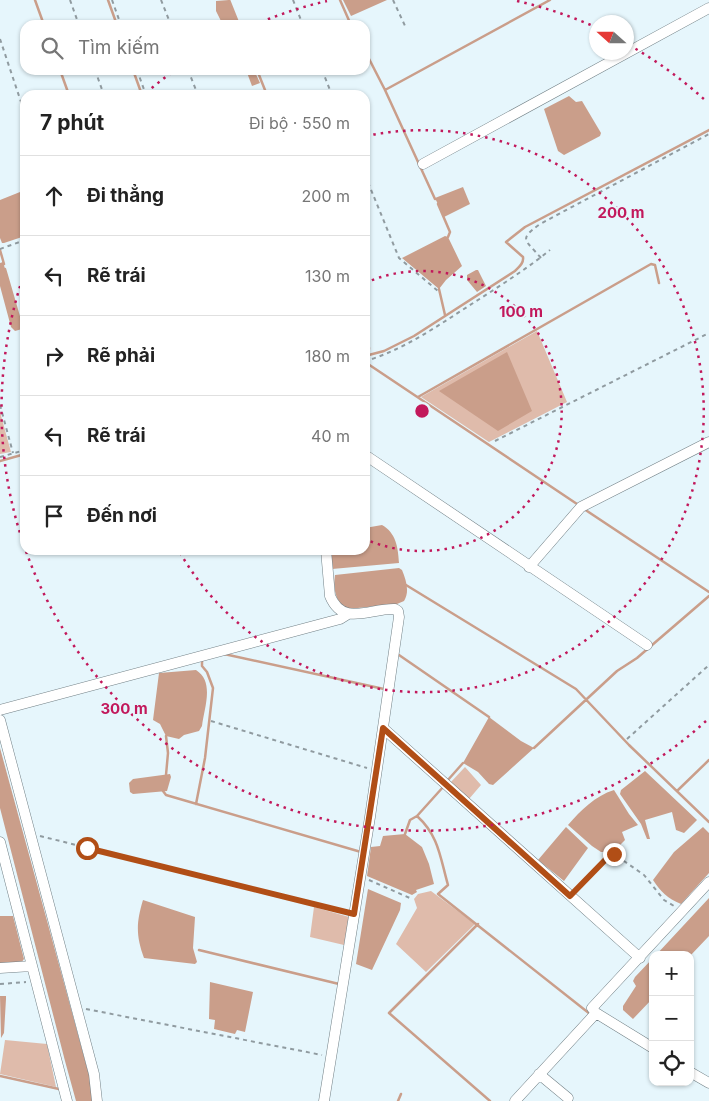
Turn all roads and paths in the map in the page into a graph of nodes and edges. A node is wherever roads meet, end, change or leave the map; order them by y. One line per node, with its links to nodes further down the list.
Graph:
1 (70, 0): 7 (path)
2 (112, 0): 8 (path)
3 (161, 0): 9 (path)
4 (293, 0): 10 (path)
5 (393, 0): 11 (path)
6 (709, 8): 23 (street)
7 (77, 20)
8 (119, 20)
9 (169, 20)
10 (302, 20)
11 (406, 28)
12 (0, 40): 21 (path)
13 (97, 75): 17 (path)
14 (139, 75): 18 (path)
15 (190, 75): 19 (path)
16 (324, 75): 20 (path)
17 (102, 90)
18 (144, 90)
19 (196, 90)
20 (330, 90)
21 (20, 99)
22 (709, 134): 28 (path)
23 (423, 164)
24 (370, 187): 29 (path)
25 (20, 242): 26 (path)
26 (0, 249)
27 (550, 250): 28 (path)
28 (540, 258): 31 (path)
29 (438, 291)
30 (709, 332): 33 (path)
31 (372, 359)
32 (0, 405): 36 (path)
33 (495, 441)
34 (709, 442): 40 (street)
35 (20, 451): 36 (path)
36 (13, 453): 37 (path)
37 (0, 457)
38 (370, 457): 40 (street)
39 (326, 555): 41 (street)
40 (529, 567): 42 (street)
41 (348, 614): 44 (street); 47 (street)
42 (647, 645)
43 (709, 665): 48 (path)
44 (0, 710)
45 (0, 720): 50 (street)
46 (211, 721): 49 (path)
47 (383, 728): 49 (street); 55 (street)
48 (627, 739)
49 (377, 771): 53 (street)
50 (30, 834): 58 (path); 64 (street)
51 (0, 842): 52 (street)
52 (1, 853): 60 (street)
53 (360, 876): 56 (path); 58 (street)
54 (709, 882): 57 (street)
55 (570, 896): 57 (path); 59 (street)
56 (412, 899)
57 (683, 911): 59 (street)
58 (354, 914): 67 (street)
59 (640, 958): 65 (street)
60 (32, 966): 61 (street); 62 (street)
61 (0, 968)
62 (36, 981): 63 (path); 72 (street)
63 (0, 984)
64 (76, 1006): 67 (path); 73 (street)
65 (596, 1013): 66 (street); 68 (street)
66 (649, 1046)
67 (331, 1057): 74 (street)
68 (539, 1074): 71 (street); 75 (street)
69 (694, 1074): 70 (street)
70 (709, 1083)
71 (568, 1098)
72 (67, 1101)
73 (96, 1101)
74 (324, 1101)
75 (515, 1101)

